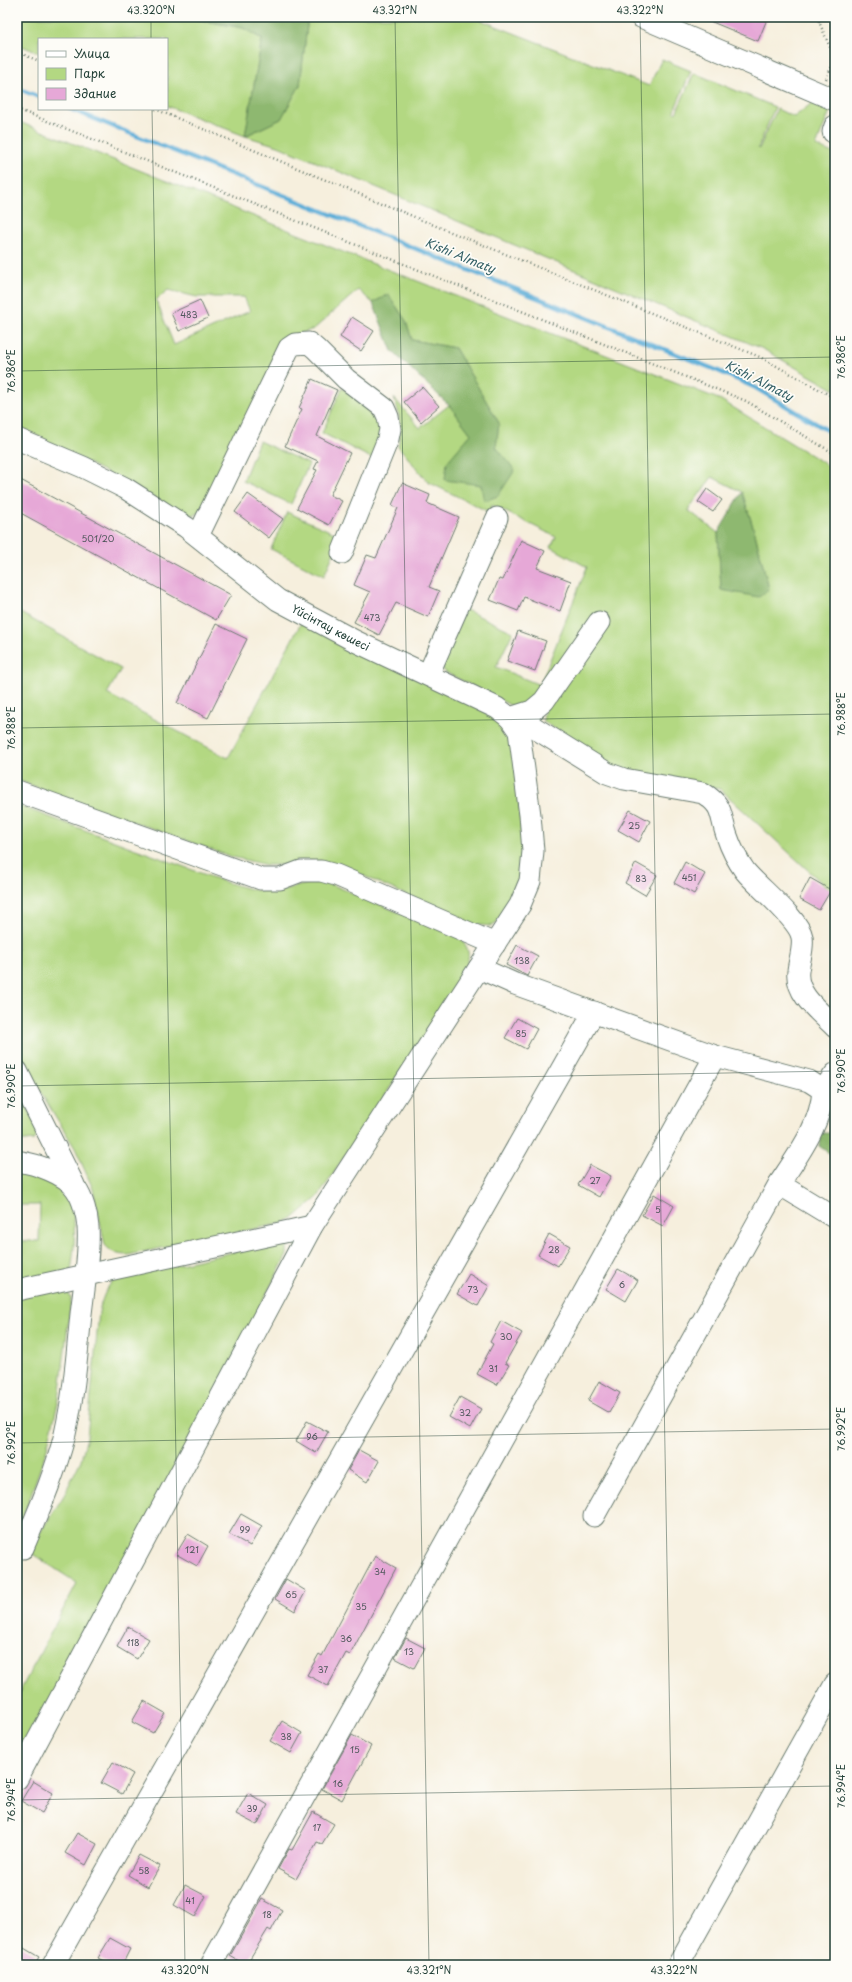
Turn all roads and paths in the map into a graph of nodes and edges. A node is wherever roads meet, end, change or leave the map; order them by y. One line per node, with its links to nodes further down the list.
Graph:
1 (642, 17): 8 (street)
2 (817, 17): 4 (path)
3 (828, 17): 4 (path)
4 (819, 21): 6 (path)
5 (17, 52): 7 (path)
6 (835, 59)
7 (38, 61)
8 (835, 100)
9 (17, 109): 15 (path)
10 (157, 110): 13 (path)
11 (835, 126): 12 (street)
12 (835, 133)
13 (835, 398)
14 (17, 439): 17 (street, Үйсінтау көшесі)
15 (835, 454)
16 (497, 518): 20 (street)
17 (198, 536): 18 (street); 20 (street, Үйсінтау көшесі)
18 (342, 553)
19 (599, 622): 21 (street)
20 (428, 675): 21 (street, Үйсінтау көшесі)
21 (510, 718): 23 (street, Үйсінтау көшесі); 26 (street)
22 (17, 791): 23 (street)
23 (495, 944): 24 (street, Үйсінтау көшесі)
24 (479, 968): 25 (street); 34 (street, Үйсінтау көшесі)
25 (594, 1012): 27 (street); 41 (street)
26 (835, 1027)
27 (715, 1056): 29 (street); 42 (street)
28 (17, 1071): 32 (street)
29 (829, 1082): 31 (street)
30 (17, 1162): 32 (street)
31 (779, 1184): 33 (street); 37 (street)
32 (76, 1188): 35 (street)
33 (835, 1218)
34 (312, 1226): 35 (street); 40 (street, Үйсінтау көшесі)
35 (86, 1275): 36 (street); 38 (street)
36 (17, 1290)
37 (594, 1516)
38 (23, 1548)
39 (835, 1684): 43 (street)
40 (17, 1779)
41 (53, 1965)
42 (211, 1965)
43 (678, 1965)

